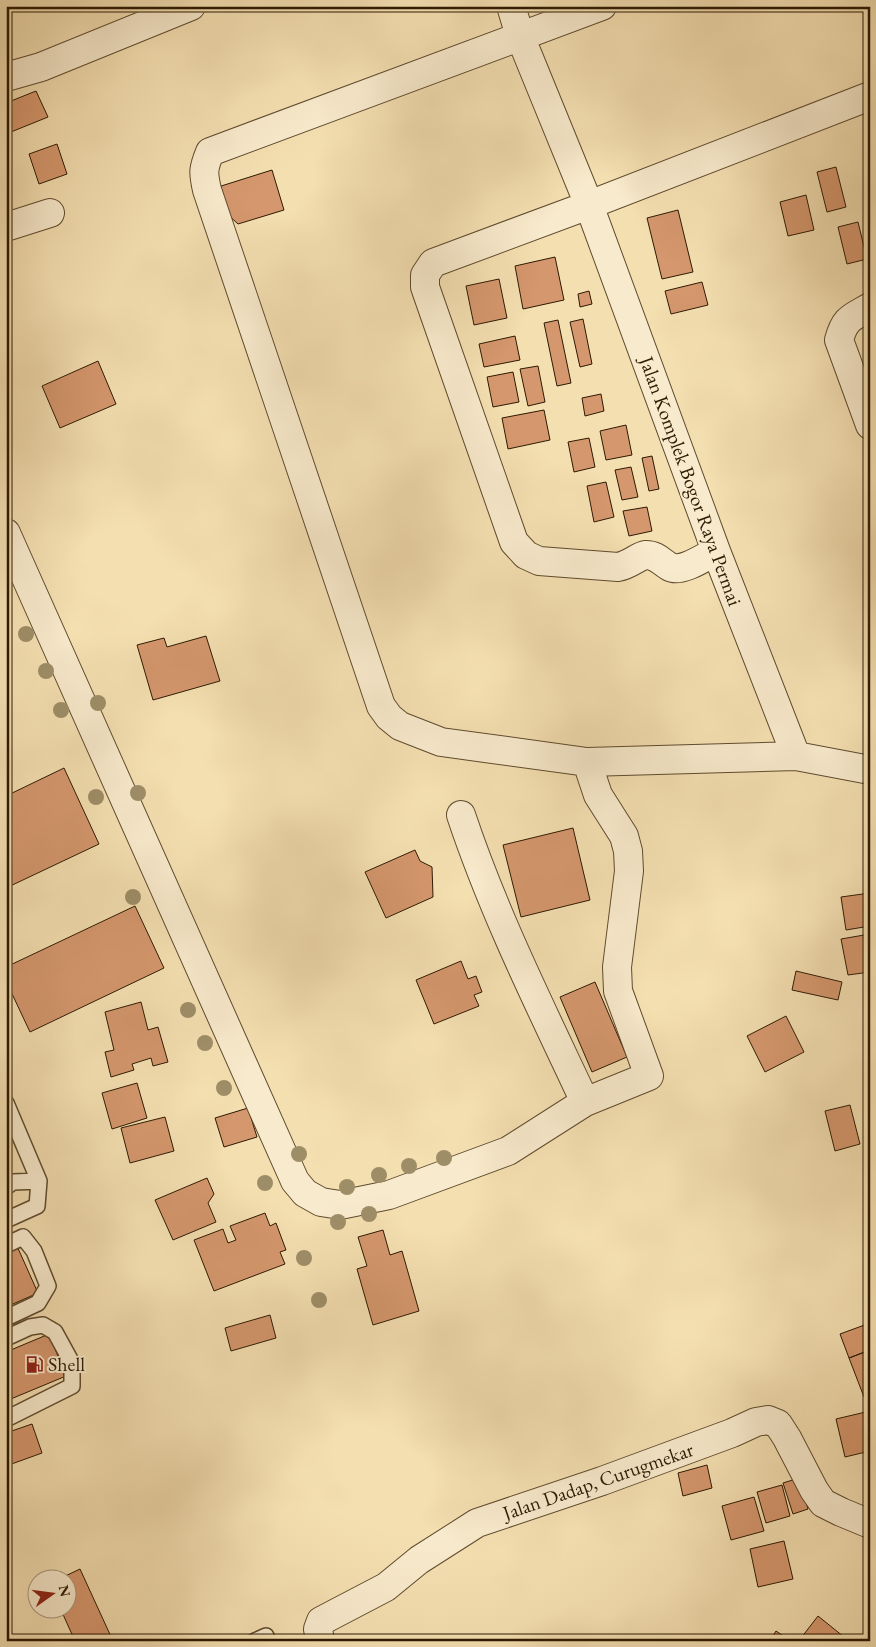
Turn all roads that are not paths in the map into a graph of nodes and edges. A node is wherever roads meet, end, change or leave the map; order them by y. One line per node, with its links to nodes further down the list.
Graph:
1 (191, 6): 4 (street)
2 (511, 6): 5 (street, Jalan Komplek Bogor Raya Permai)
3 (602, 6): 5 (street)
4 (152, 13): 6 (street)
5 (520, 36): 8 (street, Jalan Komplek Bogor Raya Permai); 17 (street)
6 (6, 77)
7 (870, 96): 8 (street)
8 (590, 205): 14 (street, Jalan Komplek Bogor Raya Permai); 14 (street)
9 (50, 213): 10 (street)
10 (6, 227)
11 (870, 307): 12 (street)
12 (870, 425)
13 (6, 534): 15 (street)
14 (716, 551): 16 (street, Jalan Komplek Bogor Raya Permai)
15 (15, 578): 20 (street)
16 (796, 756): 17 (street); 18 (street)
17 (587, 762): 20 (street)
18 (870, 770)
19 (461, 815): 20 (street)
20 (585, 1102)
21 (6, 1103): 22 (lane)
22 (39, 1181): 23 (lane); 24 (lane)
23 (6, 1187)
24 (6, 1220)
25 (6, 1245): 26 (lane)
26 (6, 1318)
27 (6, 1338): 28 (lane)
28 (6, 1419)
29 (870, 1524): 30 (street, Jalan Dadap, Curugmekar)
30 (320, 1641)

